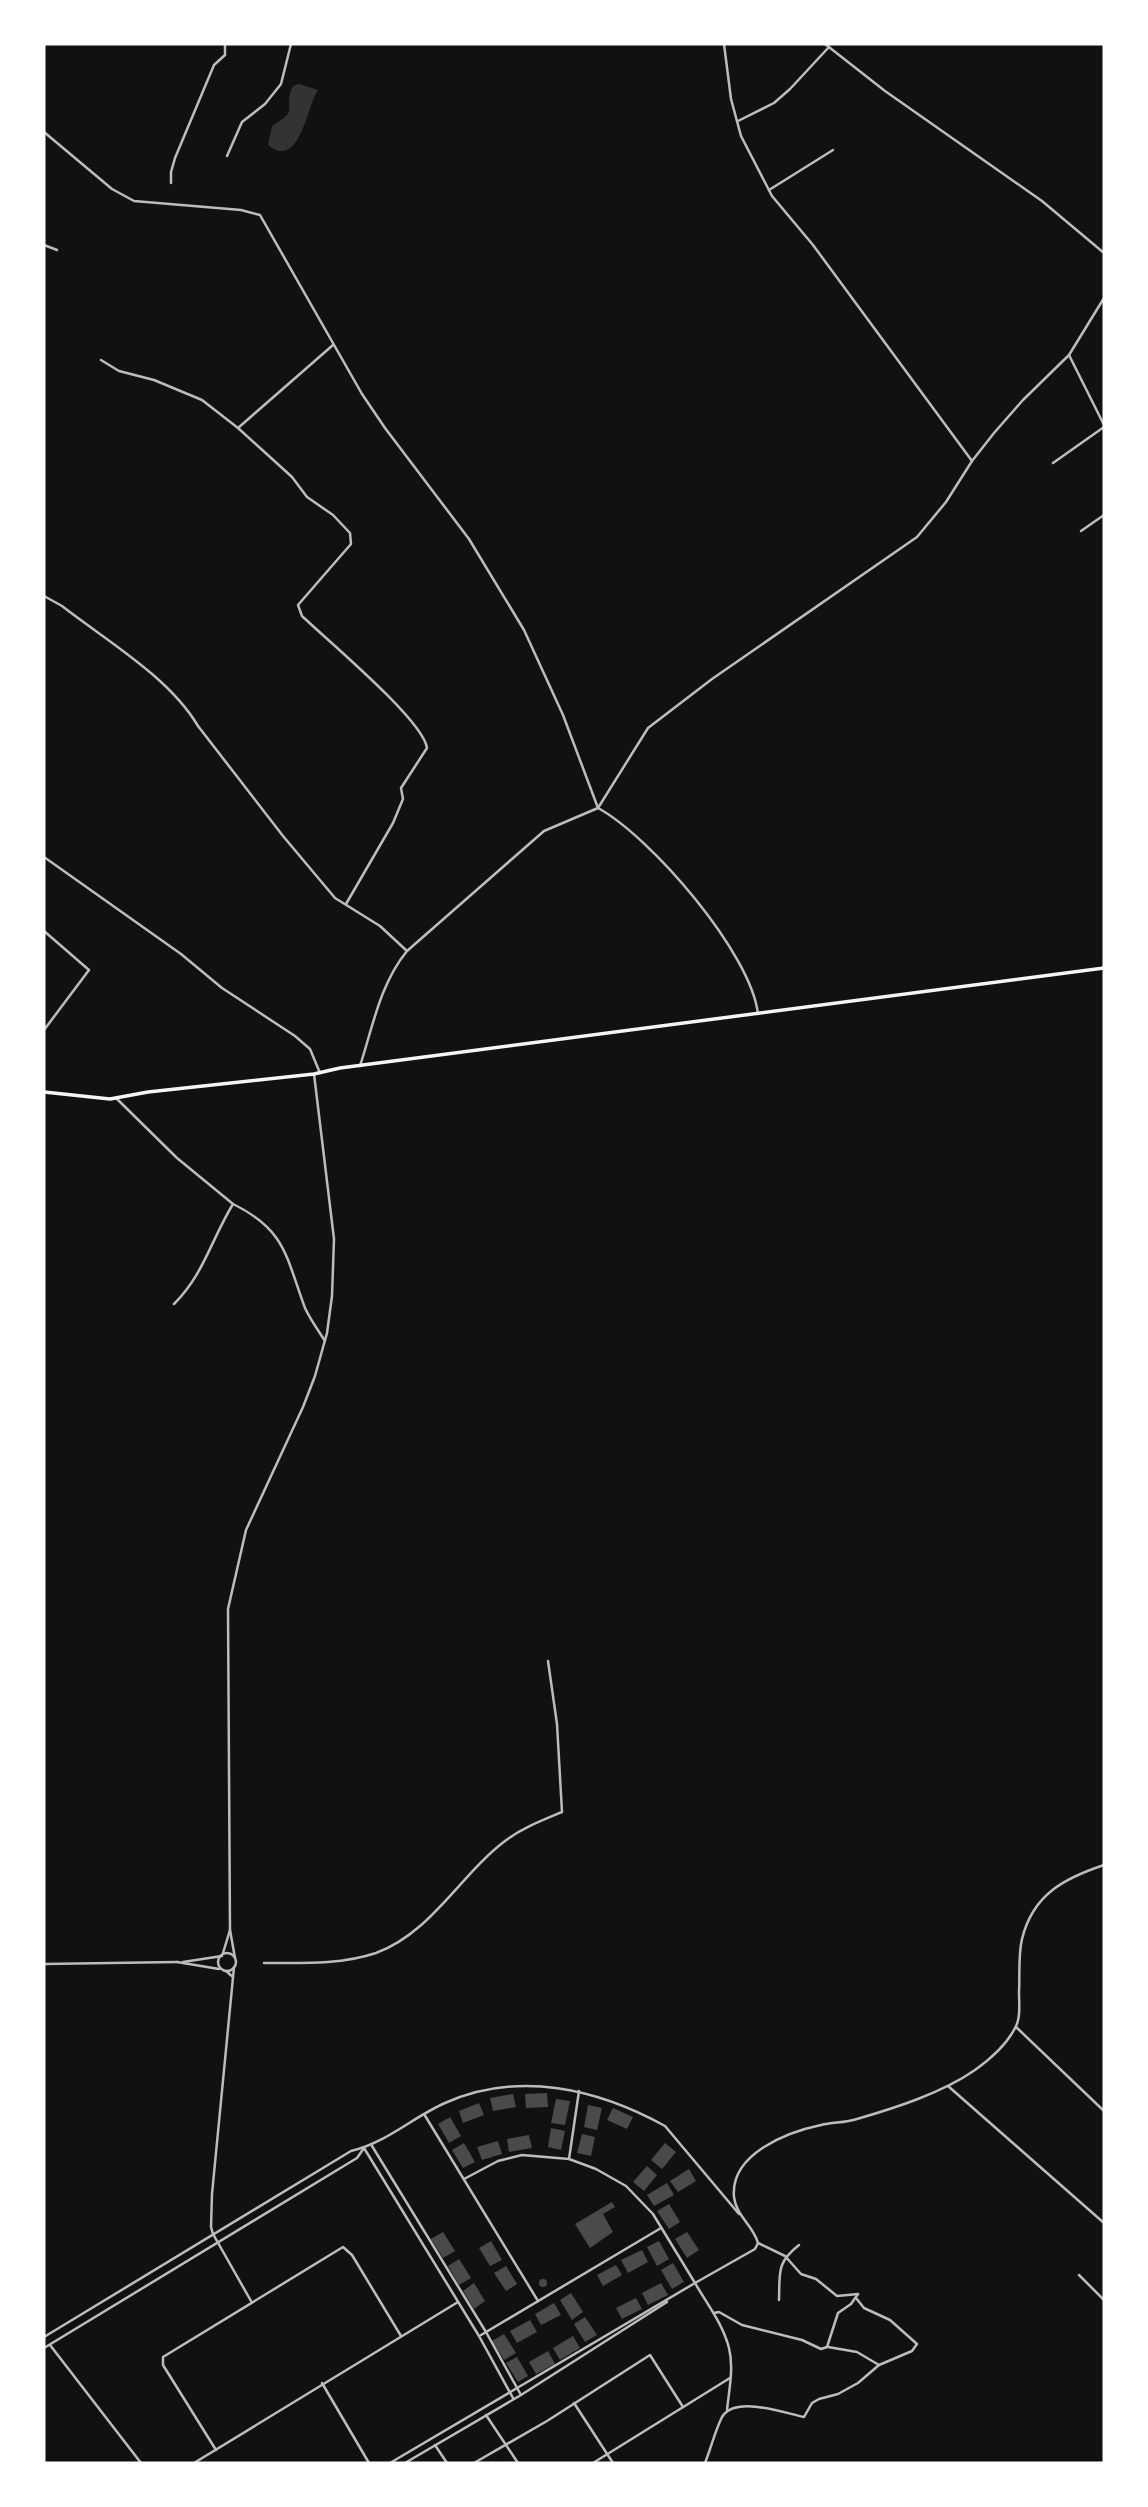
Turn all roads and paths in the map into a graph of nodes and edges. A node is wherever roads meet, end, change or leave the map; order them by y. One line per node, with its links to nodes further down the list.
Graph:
1 (225, 44): 9 (street)
2 (291, 44): 8 (street)
3 (724, 44): 5 (street)
4 (827, 45): 5 (street); 13 (street)
5 (737, 121): 10 (street)
6 (44, 132): 15 (street)
7 (833, 150): 10 (street)
8 (227, 156)
9 (171, 183)
10 (769, 190): 20 (street)
11 (44, 245): 12 (street)
12 (57, 250)
13 (1104, 253)
14 (1104, 298): 16 (street)
15 (334, 345): 19 (street); 25 (street)
16 (1069, 355): 18 (street); 20 (street)
17 (101, 360): 19 (street)
18 (1104, 426): 21 (street)
19 (238, 428): 27 (street)
20 (972, 461): 25 (street)
21 (1053, 463)
22 (1104, 515): 23 (street)
23 (1081, 531)
24 (44, 596): 27 (street)
25 (598, 808): 29 (street); 31 (street)
26 (44, 857): 34 (street)
27 (346, 904): 29 (street)
28 (44, 931): 32 (street)
29 (407, 951): 33 (street)
30 (1104, 968): 31 (main road)
31 (758, 1014): 33 (main road)
32 (44, 1030)
33 (360, 1066): 34 (main road)
34 (320, 1073): 35 (main road)
35 (314, 1074): 37 (main road); 40 (street)
36 (44, 1092): 37 (main road)
37 (116, 1098): 38 (street)
38 (233, 1204): 39 (street); 40 (street)
39 (174, 1304)
40 (325, 1341): 43 (street)
41 (548, 1661): 47 (street)
42 (1104, 1865): 52 (street)
43 (230, 1930): 44 (street); 45 (street)
44 (222, 1955): 45 (street); 46 (street); 50 (street)
45 (234, 1958): 49 (street)
46 (177, 1962): 48 (street); 50 (street)
47 (264, 1963)
48 (44, 1964)
49 (234, 1967): 50 (street); 51 (street)
50 (224, 1970): 51 (street)
51 (233, 1977): 64 (street)
52 (1016, 2027): 53 (street); 55 (street)
53 (948, 2086): 61 (street); 62 (street)
54 (579, 2091): 56 (street); 59 (street); 61 (street)
55 (1104, 2111)
56 (424, 2114): 57 (street); 60 (street)
57 (372, 2145): 58 (street); 78 (street)
58 (364, 2148): 64 (street); 65 (street); 76 (street)
59 (569, 2160): 60 (street); 63 (street)
60 (464, 2179): 75 (street)
61 (739, 2214): 66 (street)
62 (1104, 2223)
63 (661, 2228): 70 (street); 75 (street)
64 (213, 2234): 65 (street); 81 (street)
65 (219, 2242): 74 (street); 82 (street)
66 (758, 2243): 68 (street); 70 (street)
67 (799, 2245): 68 (street)
68 (785, 2256): 71 (street); 72 (street)
69 (1079, 2275): 73 (street)
70 (695, 2283): 77 (street); 88 (street); 90 (street)
71 (856, 2298): 83 (street); 85 (street)
72 (779, 2300)
73 (1104, 2300)
74 (251, 2301): 79 (street); 98 (street)
75 (538, 2301): 78 (street)
76 (458, 2302): 79 (street); 80 (street)
77 (714, 2313): 83 (street); 86 (street)
78 (486, 2332): 80 (street); 88 (street)
79 (401, 2336): 87 (street)
80 (479, 2336): 89 (street)
81 (44, 2337)
82 (50, 2345): 84 (street); 100 (street)
83 (827, 2347): 85 (street)
84 (44, 2348)
85 (879, 2365): 94 (street)
86 (730, 2377): 93 (street); 94 (street)
87 (322, 2383): 98 (street); 102 (street)
88 (517, 2389): 89 (street); 90 (street)
89 (510, 2393): 91 (street); 103 (street)
90 (521, 2395): 91 (street)
91 (514, 2399): 95 (street)
92 (574, 2403): 93 (street); 97 (street); 99 (street)
93 (684, 2407): 99 (street)
94 (727, 2410): 110 (street)
95 (486, 2415): 96 (street); 97 (street)
96 (435, 2445): 104 (street); 105 (street)
97 (506, 2445): 106 (street); 107 (street)
98 (216, 2450): 101 (street)
99 (607, 2454): 108 (street); 109 (street)
100 (141, 2463)
101 (194, 2463)
102 (369, 2463)
103 (390, 2463)
104 (405, 2463)
105 (446, 2463)
106 (474, 2463)
107 (518, 2463)
108 (593, 2463)
109 (613, 2463)
110 (705, 2463)

